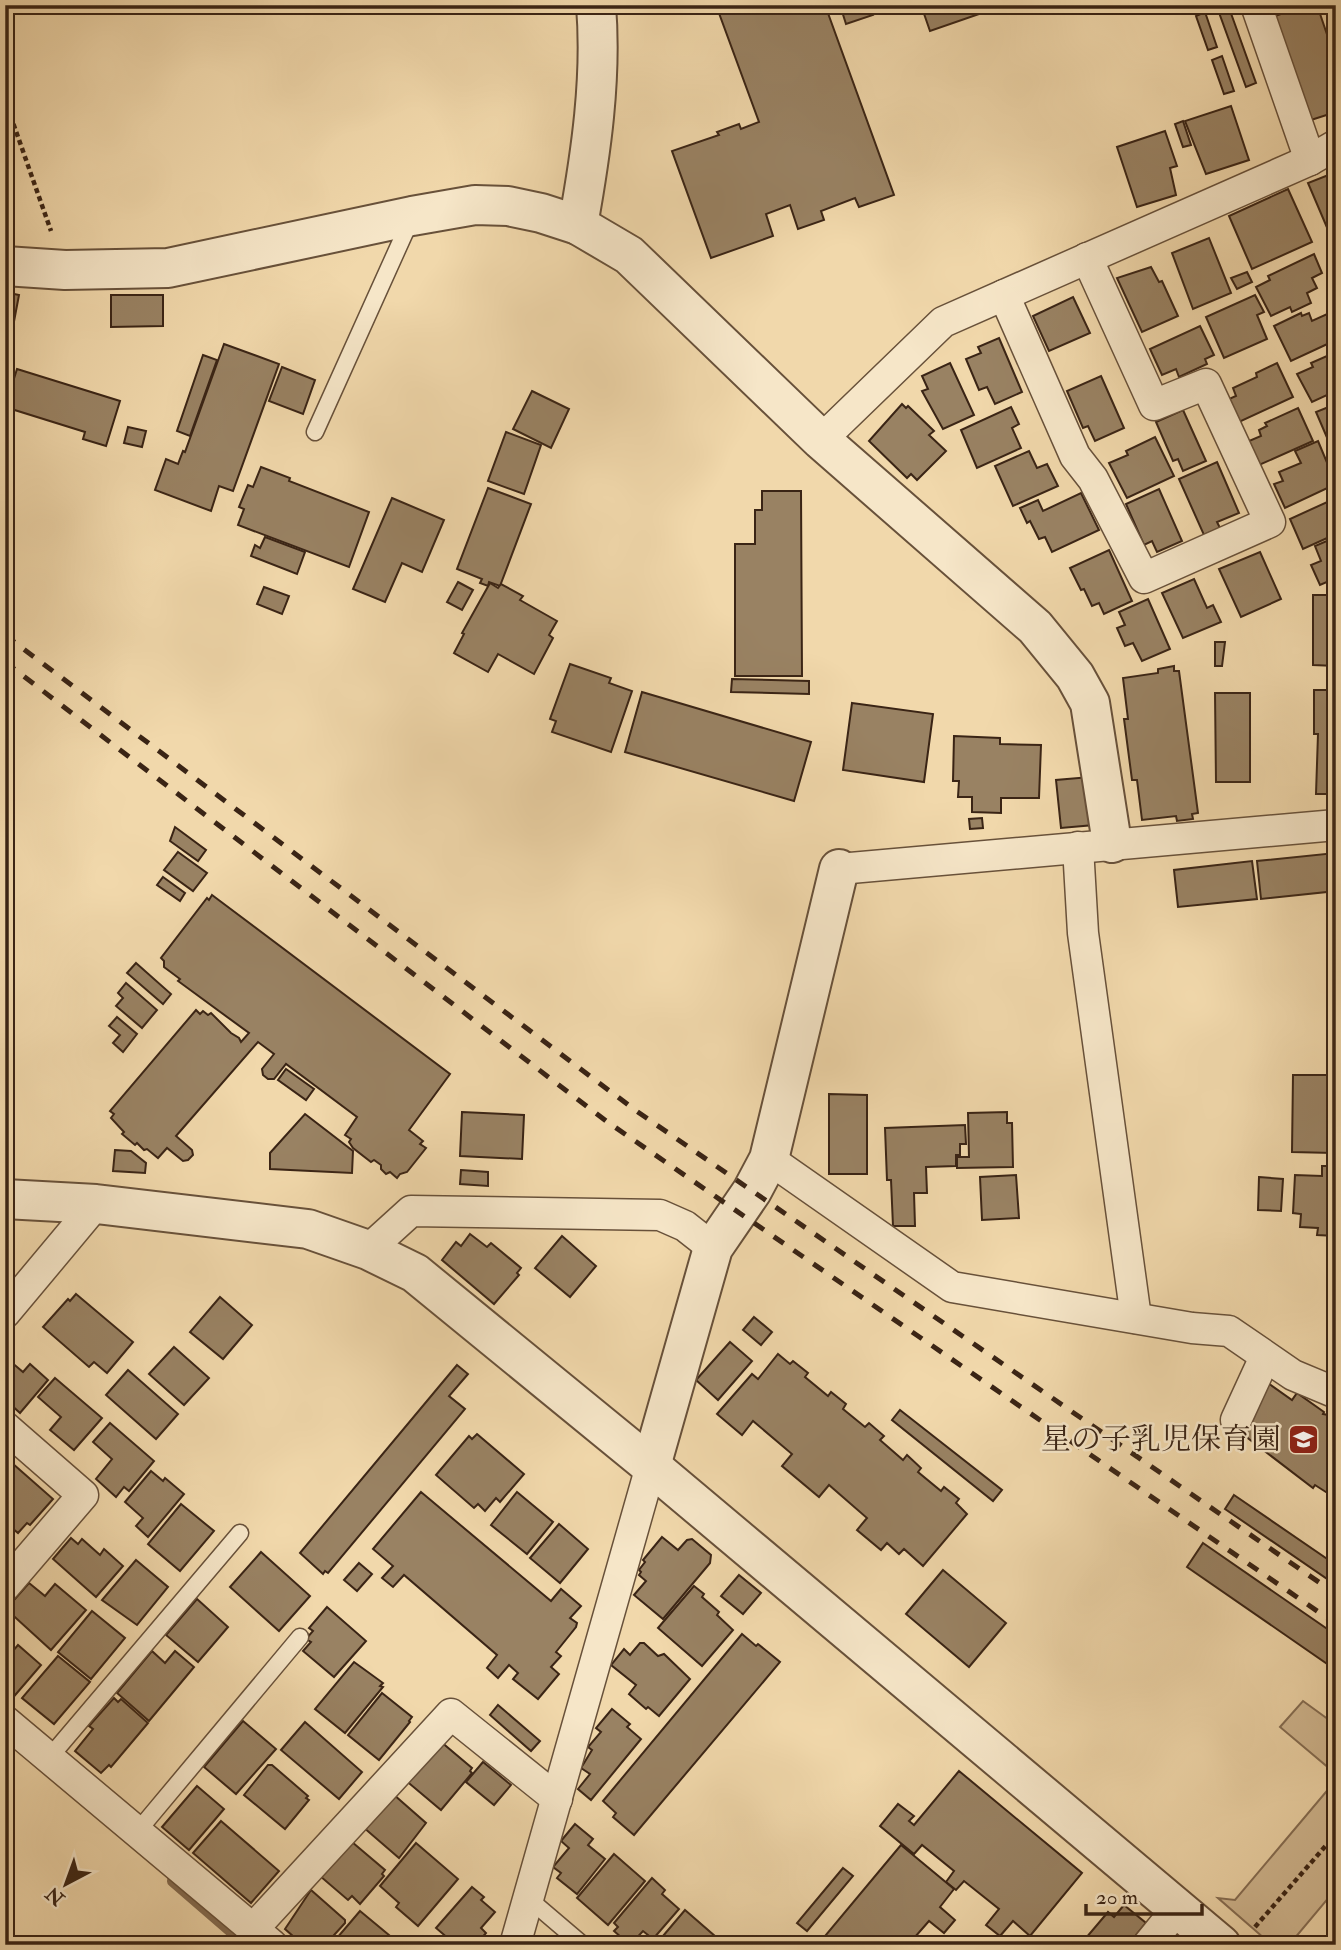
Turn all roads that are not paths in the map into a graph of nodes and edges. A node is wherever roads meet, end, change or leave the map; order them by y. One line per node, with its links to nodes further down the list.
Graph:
1 (596, 5): 6 (street)
2 (1256, 5): 4 (street)
3 (1336, 145): 4 (street)
4 (1310, 160): 7 (street)
5 (412, 216): 6 (street); 8 (street); 10 (lane)
6 (578, 225): 11 (street)
7 (1087, 258): 9 (street); 9 (street)
8 (5, 266)
9 (1004, 295): 11 (street)
10 (315, 432)
11 (821, 440): 13 (street)
12 (1336, 825): 13 (street)
13 (1095, 845): 14 (street); 21 (street)
14 (839, 869): 15 (street)
15 (769, 1159): 18 (street); 21 (street)
16 (5, 1199): 17 (street)
17 (96, 1204): 19 (street); 20 (street)
18 (713, 1248): 19 (street); 26 (street)
19 (368, 1250): 26 (street)
20 (5, 1313)
21 (1136, 1318): 22 (street)
22 (1265, 1357): 23 (street); 24 (street)
23 (1336, 1393)
24 (1236, 1420)
25 (5, 1427): 28 (street)
26 (651, 1466): 32 (street); 35 (street)
27 (240, 1533): 31 (lane)
28 (5, 1586)
29 (300, 1637): 33 (lane)
30 (5, 1721): 31 (street)
31 (49, 1758): 33 (street)
32 (558, 1799): 34 (street); 36 (street)
33 (137, 1832): 36 (street)
34 (528, 1899): 38 (street); 39 (lane)
35 (1178, 1908): 37 (street); 40 (street)
36 (262, 1937)
37 (1235, 1939)
38 (515, 1945)
39 (583, 1945)
40 (1148, 1945)

